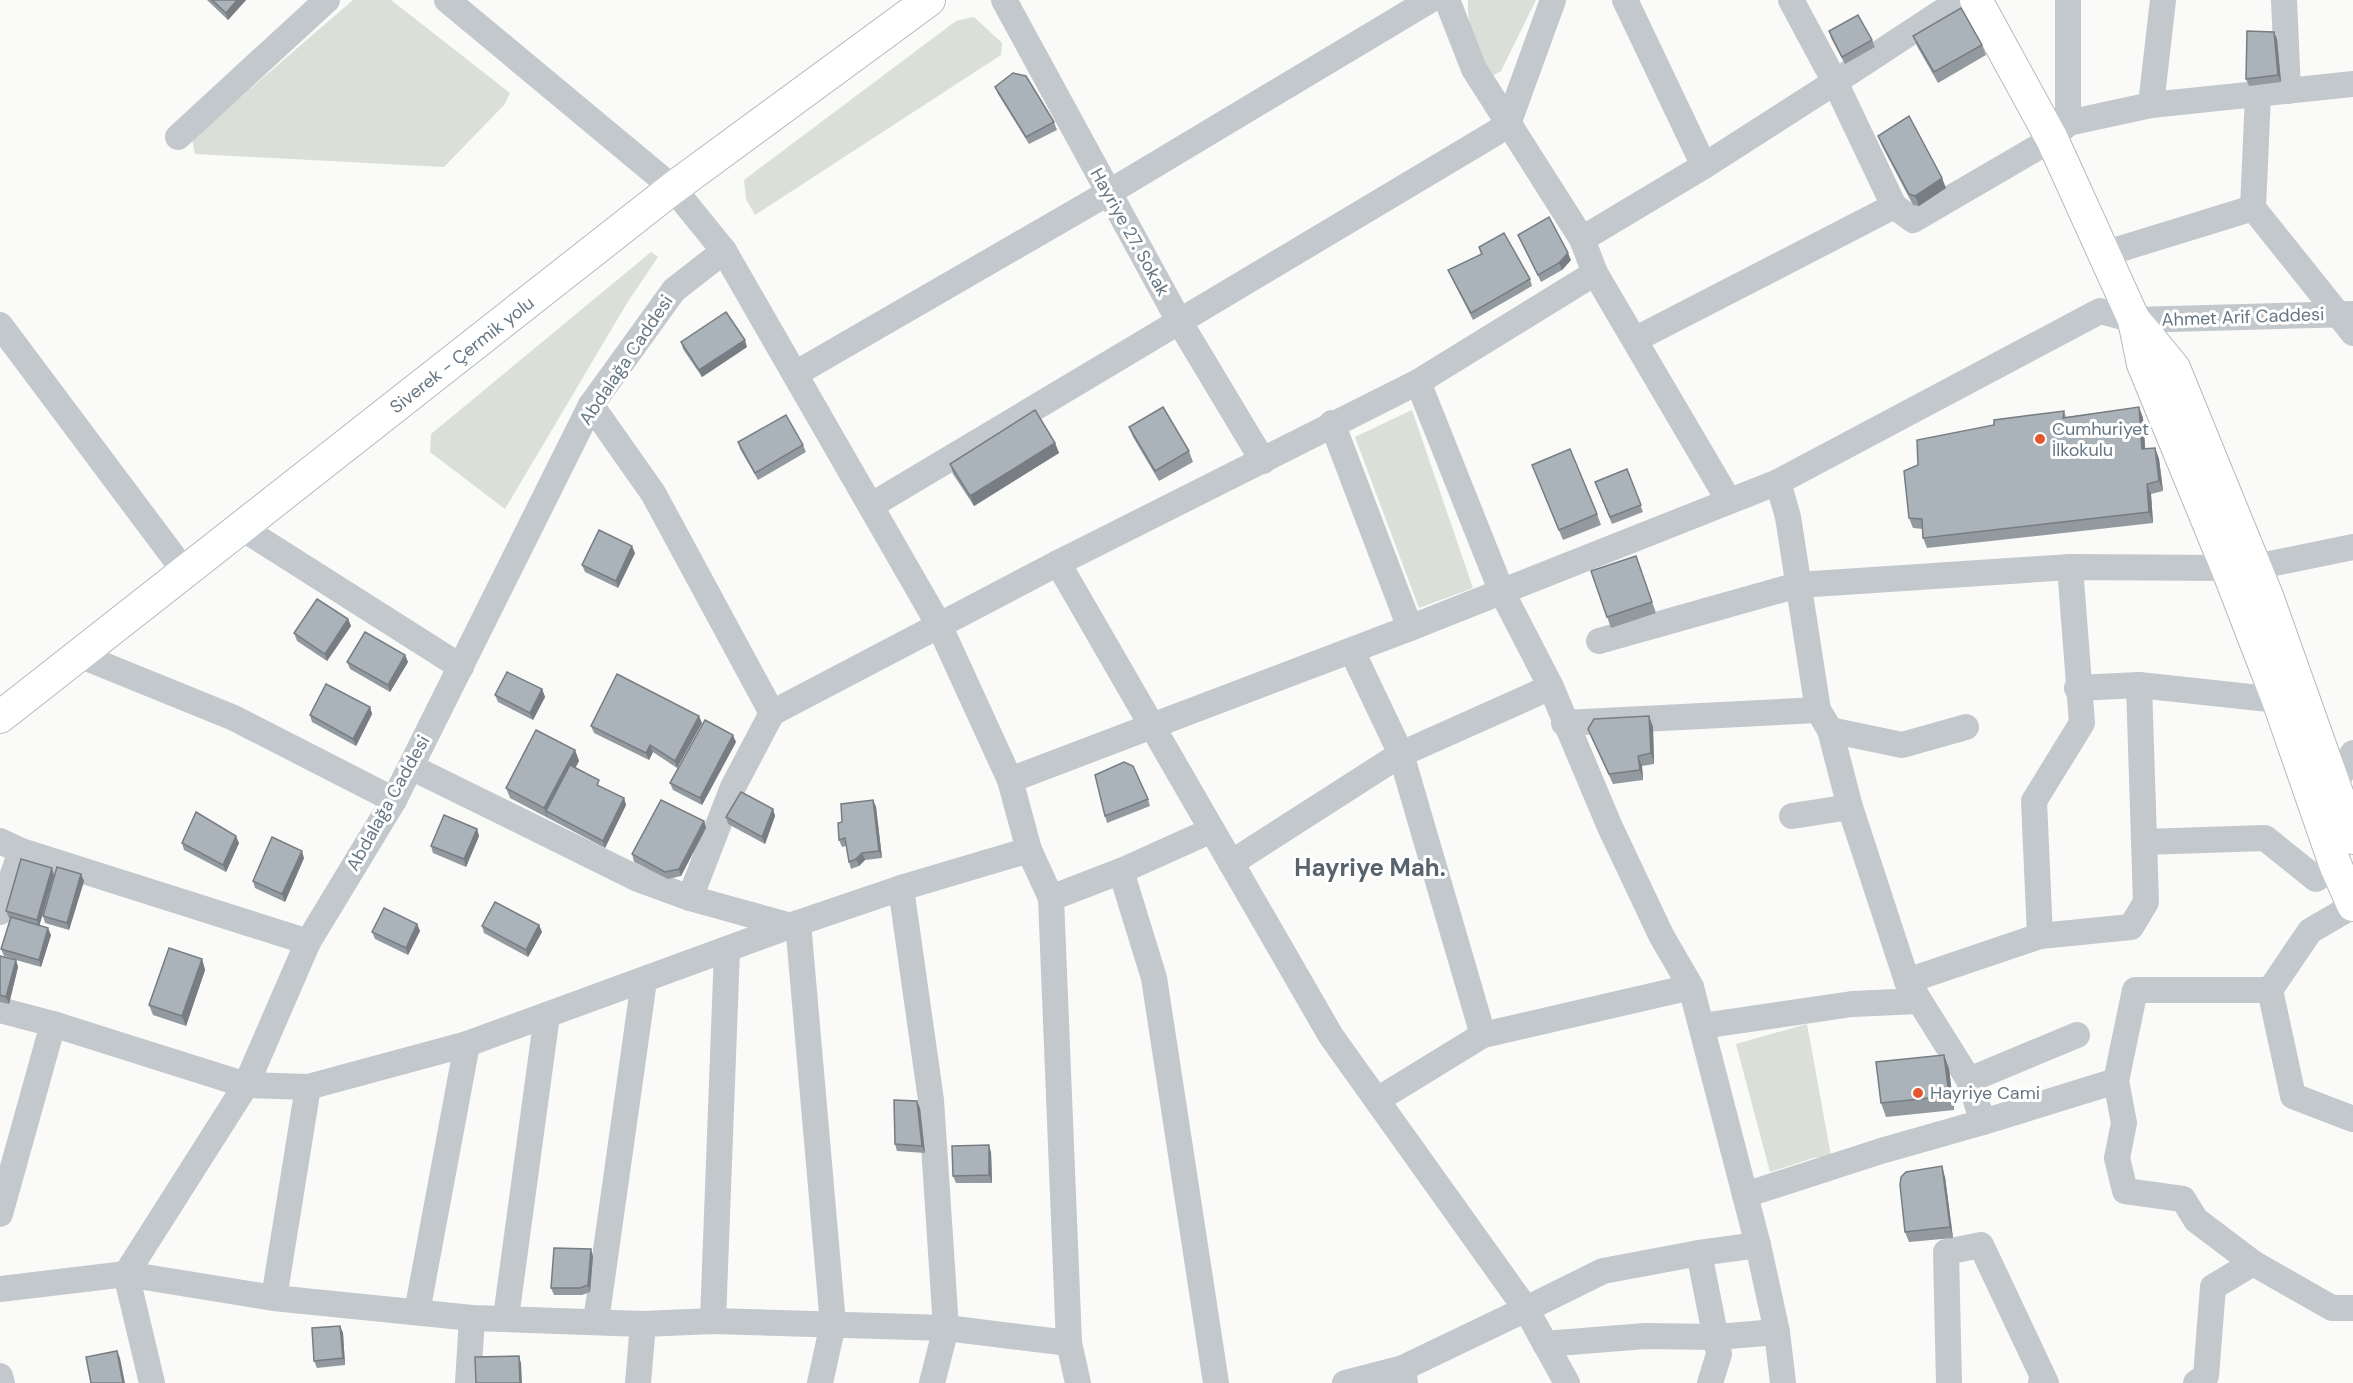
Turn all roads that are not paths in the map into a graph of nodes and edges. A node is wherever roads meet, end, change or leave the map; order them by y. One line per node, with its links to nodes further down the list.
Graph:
1 (327, 0): 22 (street)
2 (447, 0): 24 (street)
3 (1004, 0): 25 (street, Hayriye 27. Sokak)
4 (1430, 0): 25 (street)
5 (1447, 0): 20 (street)
6 (1553, 0): 20 (street)
7 (1625, 0): 23 (street)
8 (1791, 0): 15 (street)
9 (1960, 0): 15 (street)
10 (1976, 0): 21 (main road)
11 (2068, 0): 21 (street)
12 (2163, 0): 19 (street)
13 (2284, 0): 17 (street)
14 (914, 4): 24 (main road, Siverek - Çermik yolu)
15 (1835, 82): 23 (street); 26 (street)
16 (2353, 84): 17 (street)
17 (2288, 92): 18 (street)
18 (2258, 95): 19 (street); 27 (street)
19 (2151, 105): 21 (street)
20 (1508, 124): 28 (street); 34 (street)
21 (2060, 131): 26 (street); 30 (main road)
22 (178, 137)
23 (1704, 166): 28 (street)
24 (673, 188): 29 (street); 45 (main road, Siverek - Çermik yolu)
25 (1108, 193): 34 (street, Hayriye 27. Sokak); 37 (street)
26 (1894, 206): 36 (street)
27 (2253, 208): 30 (street); 33 (street)
28 (1582, 239): 31 (street)
29 (724, 251): 37 (street); 39 (street, Abdalağa Caddesi)
30 (2104, 254): 32 (main road)
31 (1595, 273): 36 (street); 38 (street)
32 (2134, 320): 33 (street, Ahmet Arif Caddesi); 42 (street, Ahmet Arif Caddesi); 49 (main road)
33 (2348, 320)
34 (1179, 321): 41 (street, Hayriye 27. Sokak); 44 (street)
35 (0, 325): 50 (street)
36 (1636, 339): 43 (street)
37 (795, 374): 44 (street)
38 (1418, 382): 40 (street); 52 (street)
39 (591, 405): 58 (street, Abdalağa Caddesi); 63 (street)
40 (1332, 423): 41 (street); 54 (street)
41 (1263, 461): 47 (street)
42 (1778, 482): 43 (street, Ahmet Arif Caddesi); 51 (street)
43 (1730, 501): 52 (street, Ahmet Arif Caddesi)
44 (872, 505): 53 (street)
45 (242, 528): 50 (main road, Siverek - Çermik yolu); 58 (street)
46 (2353, 547): 49 (street)
47 (1058, 563): 53 (street); 67 (street)
48 (2070, 567): 49 (street); 51 (street); 61 (street)
49 (2241, 568): 62 (main road); 73 (main road)
50 (185, 572): 57 (main road, Siverek - Çermik yolu)
51 (1798, 585): 55 (street); 65 (street)
52 (1501, 590): 54 (street, Ahmet Arif Caddesi); 60 (street)
53 (939, 625): 63 (street); 72 (street)
54 (1410, 628): 56 (street, Ahmet Arif Caddesi)
55 (1599, 641)
56 (1352, 651): 67 (street, Ahmet Arif Caddesi); 70 (street)
57 (79, 655): 64 (main road, Siverek - Çermik yolu); 74 (street)
58 (461, 667): 71 (street, Abdalağa Caddesi)
59 (2139, 684): 61 (street); 62 (street); 79 (street)
60 (1551, 687): 66 (street); 70 (street)
61 (2078, 688): 91 (street)
62 (2278, 700): 83 (main road)
63 (772, 713): 86 (street)
64 (0, 717)
65 (1824, 720): 66 (street); 68 (street); 75 (street)
66 (1564, 723): 95 (street)
67 (1152, 727): 72 (street, Ahmet Arif Caddesi); 77 (street)
68 (1966, 727)
69 (2353, 753): 73 (street)
70 (1401, 754): 82 (street); 102 (street)
71 (411, 767): 74 (street, Abdalağa Caddesi); 86 (street)
72 (1010, 780): 81 (street)
73 (2334, 786): 78 (main road)
74 (394, 800): 92 (street, Abdalağa Caddesi)
75 (1850, 807): 76 (street); 97 (street)
76 (1792, 816)
77 (1212, 830): 82 (street); 84 (street)
78 (2353, 838)
79 (2144, 842): 83 (street); 91 (street)
80 (10, 846): 89 (street); 92 (street)
81 (1029, 850): 85 (street); 87 (street)
82 (1231, 863): 109 (street)
83 (2335, 864): 88 (main road)
84 (1121, 871): 87 (street); 143 (street)
85 (901, 888): 90 (street); 129 (street)
86 (690, 898): 90 (street)
87 (1051, 898): 132 (street)
88 (2353, 905): 96 (street)
89 (0, 912)
90 (795, 924): 93 (street); 128 (street)
91 (2040, 936): 97 (street)
92 (308, 942): 107 (street, Abdalağa Caddesi)
93 (727, 950): 94 (street); 126 (street)
94 (644, 981): 99 (street); 125 (street)
95 (1691, 987): 101 (street); 102 (street)
96 (2270, 990): 106 (street); 110 (street)
97 (1913, 991): 101 (street); 105 (street)
98 (0, 1010): 100 (street)
99 (547, 1015): 104 (street); 123 (street)
100 (53, 1024): 107 (street); 113 (street)
101 (1702, 1026): 112 (street)
102 (1483, 1035): 109 (street)
103 (2077, 1035): 105 (street)
104 (467, 1044): 108 (street); 122 (street)
105 (1969, 1080): 111 (street)
106 (2116, 1081): 111 (street); 116 (street)
107 (246, 1085): 108 (street); 117 (street, Abdalağa Caddesi)
108 (308, 1088): 119 (street)
109 (1377, 1100): 121 (street)
110 (2353, 1119)
111 (1983, 1122): 112 (street)
112 (1745, 1195): 114 (street)
113 (0, 1214)
114 (1758, 1245): 115 (street); 130 (street)
115 (1700, 1253): 121 (street); 131 (street)
116 (2253, 1263): 120 (street); 151 (street)
117 (126, 1274): 118 (street); 119 (street); 137 (street)
118 (0, 1289)
119 (274, 1298): 122 (street)
120 (2353, 1308)
121 (1526, 1309): 133 (street); 135 (street)
122 (417, 1312): 124 (street)
123 (506, 1317): 124 (street); 125 (street)
124 (472, 1318): 138 (street)
125 (596, 1321): 127 (street)
126 (713, 1321): 127 (street); 128 (street)
127 (643, 1324): 139 (street)
128 (833, 1324): 129 (street); 140 (street)
129 (946, 1328): 132 (street); 141 (street)
130 (1777, 1332): 131 (street); 147 (street)
131 (1716, 1337): 133 (street); 146 (street)
132 (1069, 1343): 142 (street)
133 (1545, 1344): 145 (street)
134 (0, 1376): 136 (street)
135 (1404, 1376): 144 (street)
136 (2, 1383)
137 (152, 1383)
138 (468, 1383)
139 (638, 1383)
140 (820, 1383)
141 (932, 1383)
142 (1078, 1383)
143 (1216, 1383)
144 (1345, 1383)
145 (1567, 1383)
146 (1710, 1383)
147 (1783, 1383)
148 (1949, 1383): 150 (street)
149 (2041, 1383): 150 (street)
150 (2046, 1383)
151 (2196, 1383)

